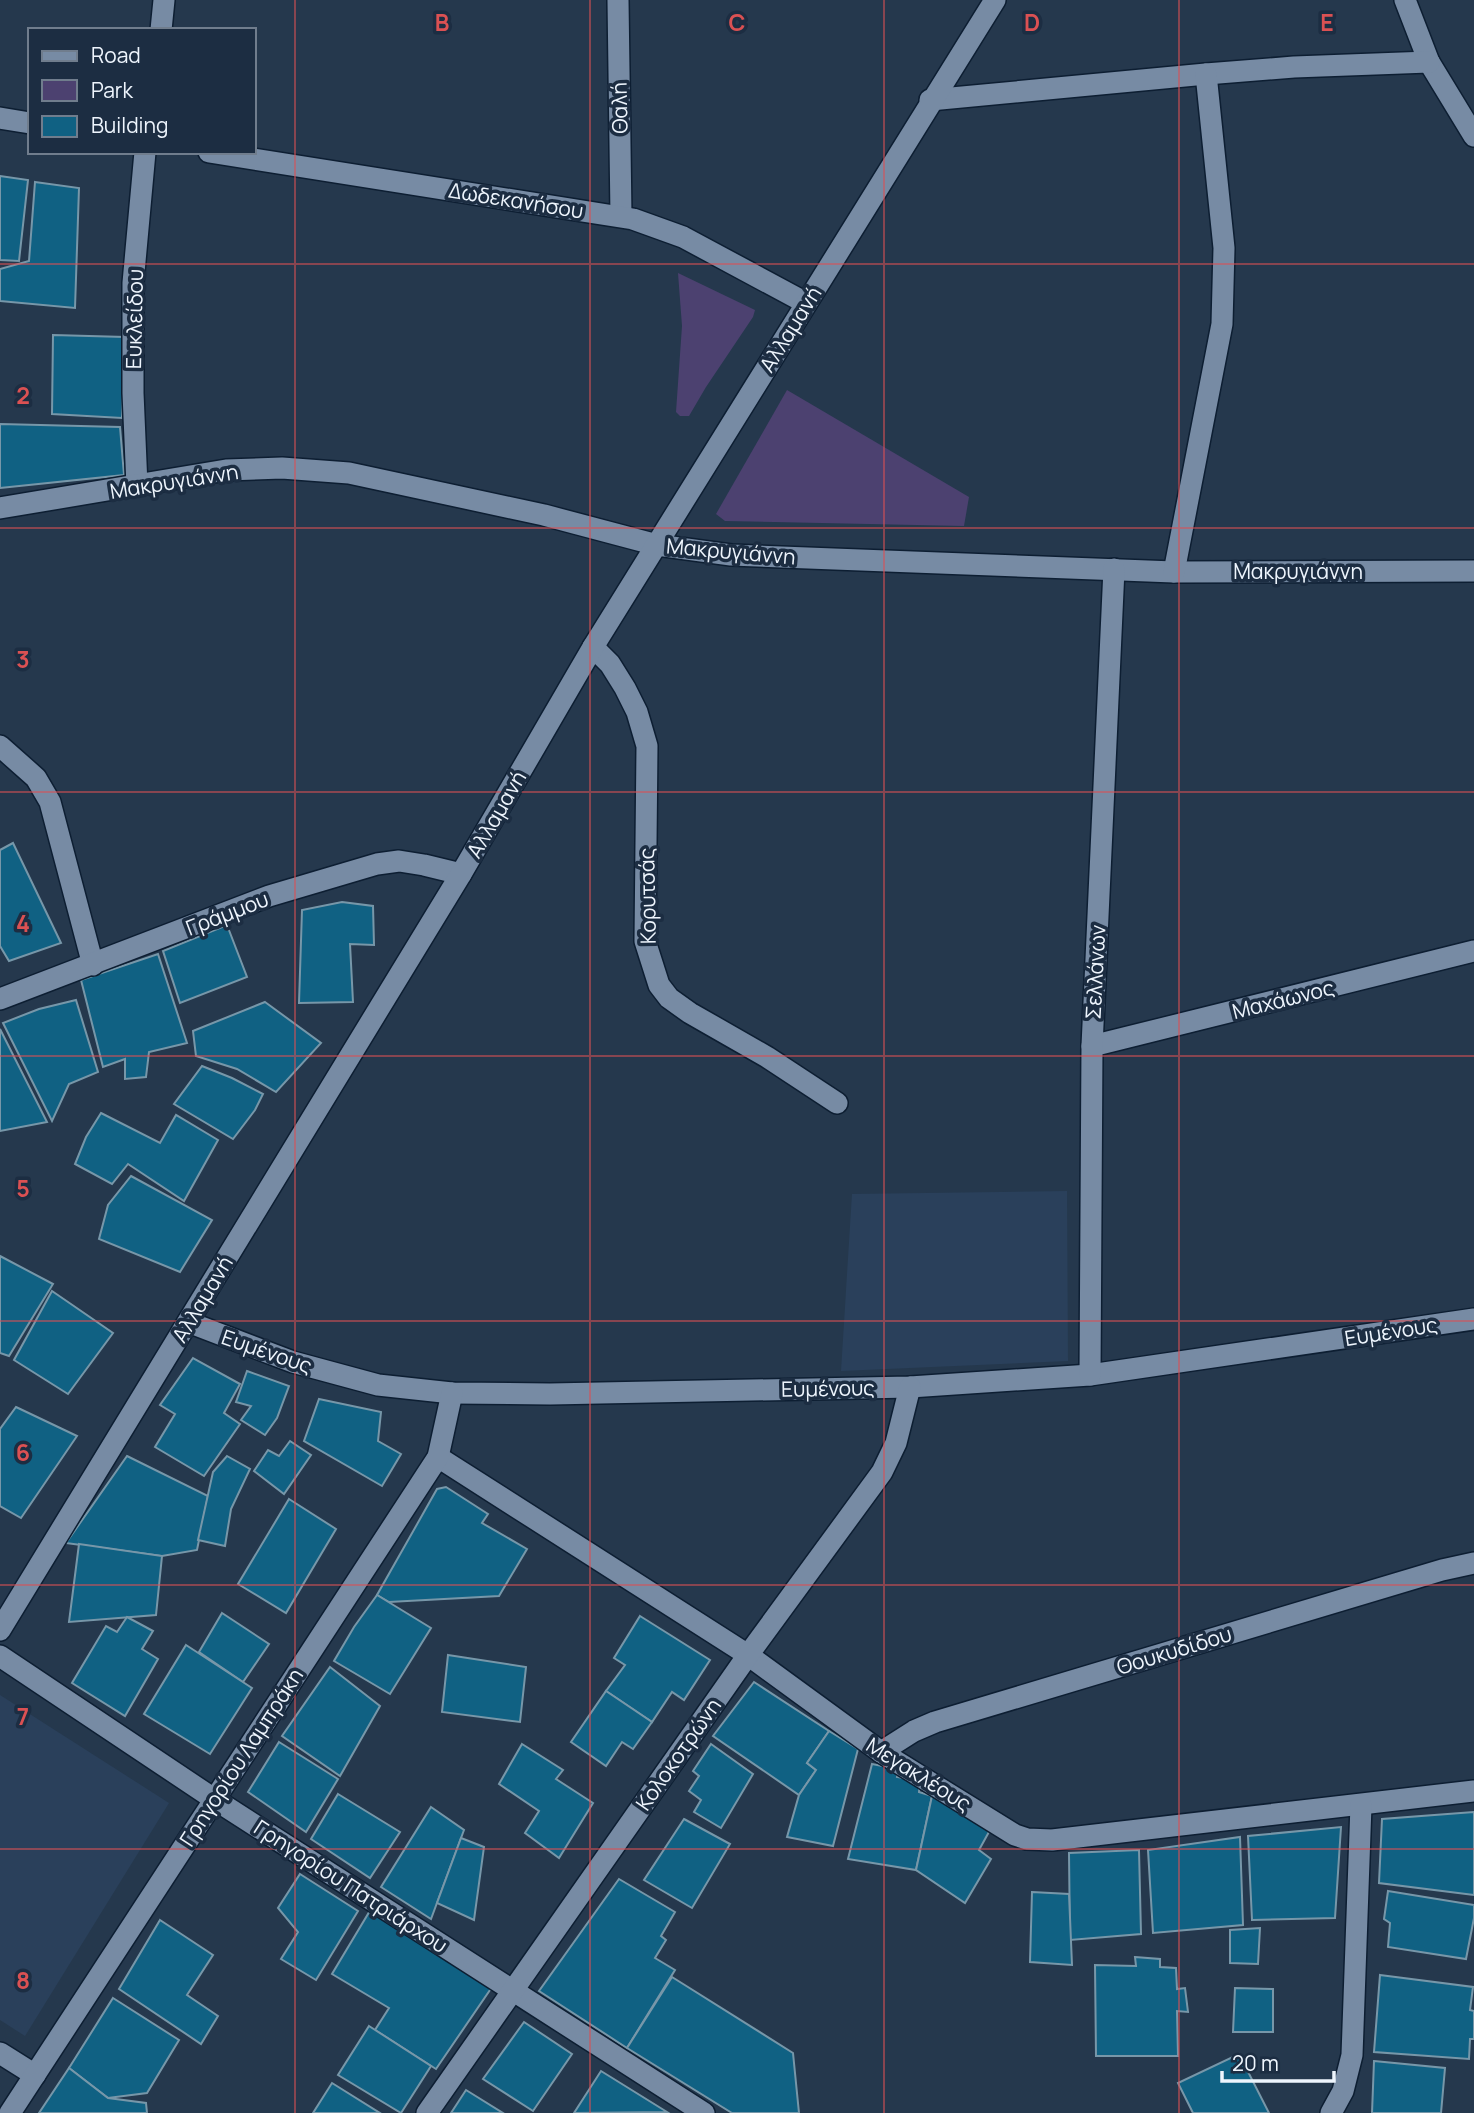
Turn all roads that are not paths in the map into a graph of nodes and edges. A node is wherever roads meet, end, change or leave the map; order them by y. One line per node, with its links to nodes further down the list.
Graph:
1 (164, 0): 5 (street)
2 (618, 0): 14 (street, Θαλή)
3 (995, 0): 8 (street, Αλλαμανή)
4 (1405, 0): 6 (street)
5 (161, 28)
6 (1429, 62): 7 (street); 11 (street)
7 (1206, 74): 8 (street); 21 (street)
8 (930, 100): 15 (street, Αλλαμανή)
9 (0, 118): 10 (street)
10 (28, 122)
11 (1474, 136)
12 (145, 154): 16 (street, Ευκλείδου)
13 (222, 154): 14 (street, Δωδεκανήσου)
14 (621, 216): 15 (street, Δωδεκανήσου)
15 (806, 303): 18 (street, Αλλαμανή)
16 (137, 486): 17 (street, Μακρυγιάννη); 18 (street, Μακρυγιάννη)
17 (0, 509)
18 (657, 545): 19 (street, Μακρυγιάννη); 22 (street, Αλλαμανή)
19 (1114, 569): 21 (street, Μακρυγιάννη); 28 (street, Σελλάνων)
20 (1474, 571): 21 (street, Μακρυγιάννη)
21 (1174, 572)
22 (593, 647): 24 (street, Αλλαμανή); 29 (street, Κορυτσάς)
23 (0, 746): 26 (street)
24 (461, 874): 26 (street, Γράμμου); 31 (street, Αλλαμανή)
25 (1474, 951): 28 (street, Μαχάωνος)
26 (93, 965): 27 (street, Γράμμου)
27 (0, 999)
28 (1092, 1046): 32 (street, Σελλάνων)
29 (837, 1103)
30 (1474, 1319): 32 (street, Ευμένους)
31 (188, 1322): 34 (street, Ευμένους); 37 (street, Αλλαμανή)
32 (1090, 1375): 33 (street, Ευμένους)
33 (910, 1387): 34 (street, Ευμένους); 38 (street, Κολοκοτρώνη)
34 (452, 1394): 35 (street, Γρηγορίου Λαμπράκη)
35 (438, 1457): 38 (street, Μεγακλέους); 42 (street, Γρηγορίου Λαμπράκη)
36 (1474, 1563): 40 (street, Θουκυδίδου)
37 (0, 1630)
38 (748, 1655): 40 (street, Μεγακλέους); 44 (street, Κολοκοτρώνη)
39 (0, 1656): 42 (street, Γρηγορίου Πατριάρχου)
40 (881, 1752): 43 (street, Μεγακλέους)
41 (1474, 1791): 43 (street, Μεγακλέους)
42 (214, 1798): 44 (street, Γρηγορίου Πατριάρχου); 46 (street, Γρηγορίου Λαμπράκη)
43 (1361, 1805): 50 (street)
44 (513, 1991): 48 (street, Κολοκοτρώνη); 49 (street, Γρηγορίου Πατριάρχου)
45 (0, 2053): 46 (street)
46 (35, 2075): 47 (street, Γρηγορίου Λαμπράκη)
47 (10, 2113)
48 (427, 2113)
49 (704, 2113)
50 (1331, 2113)

